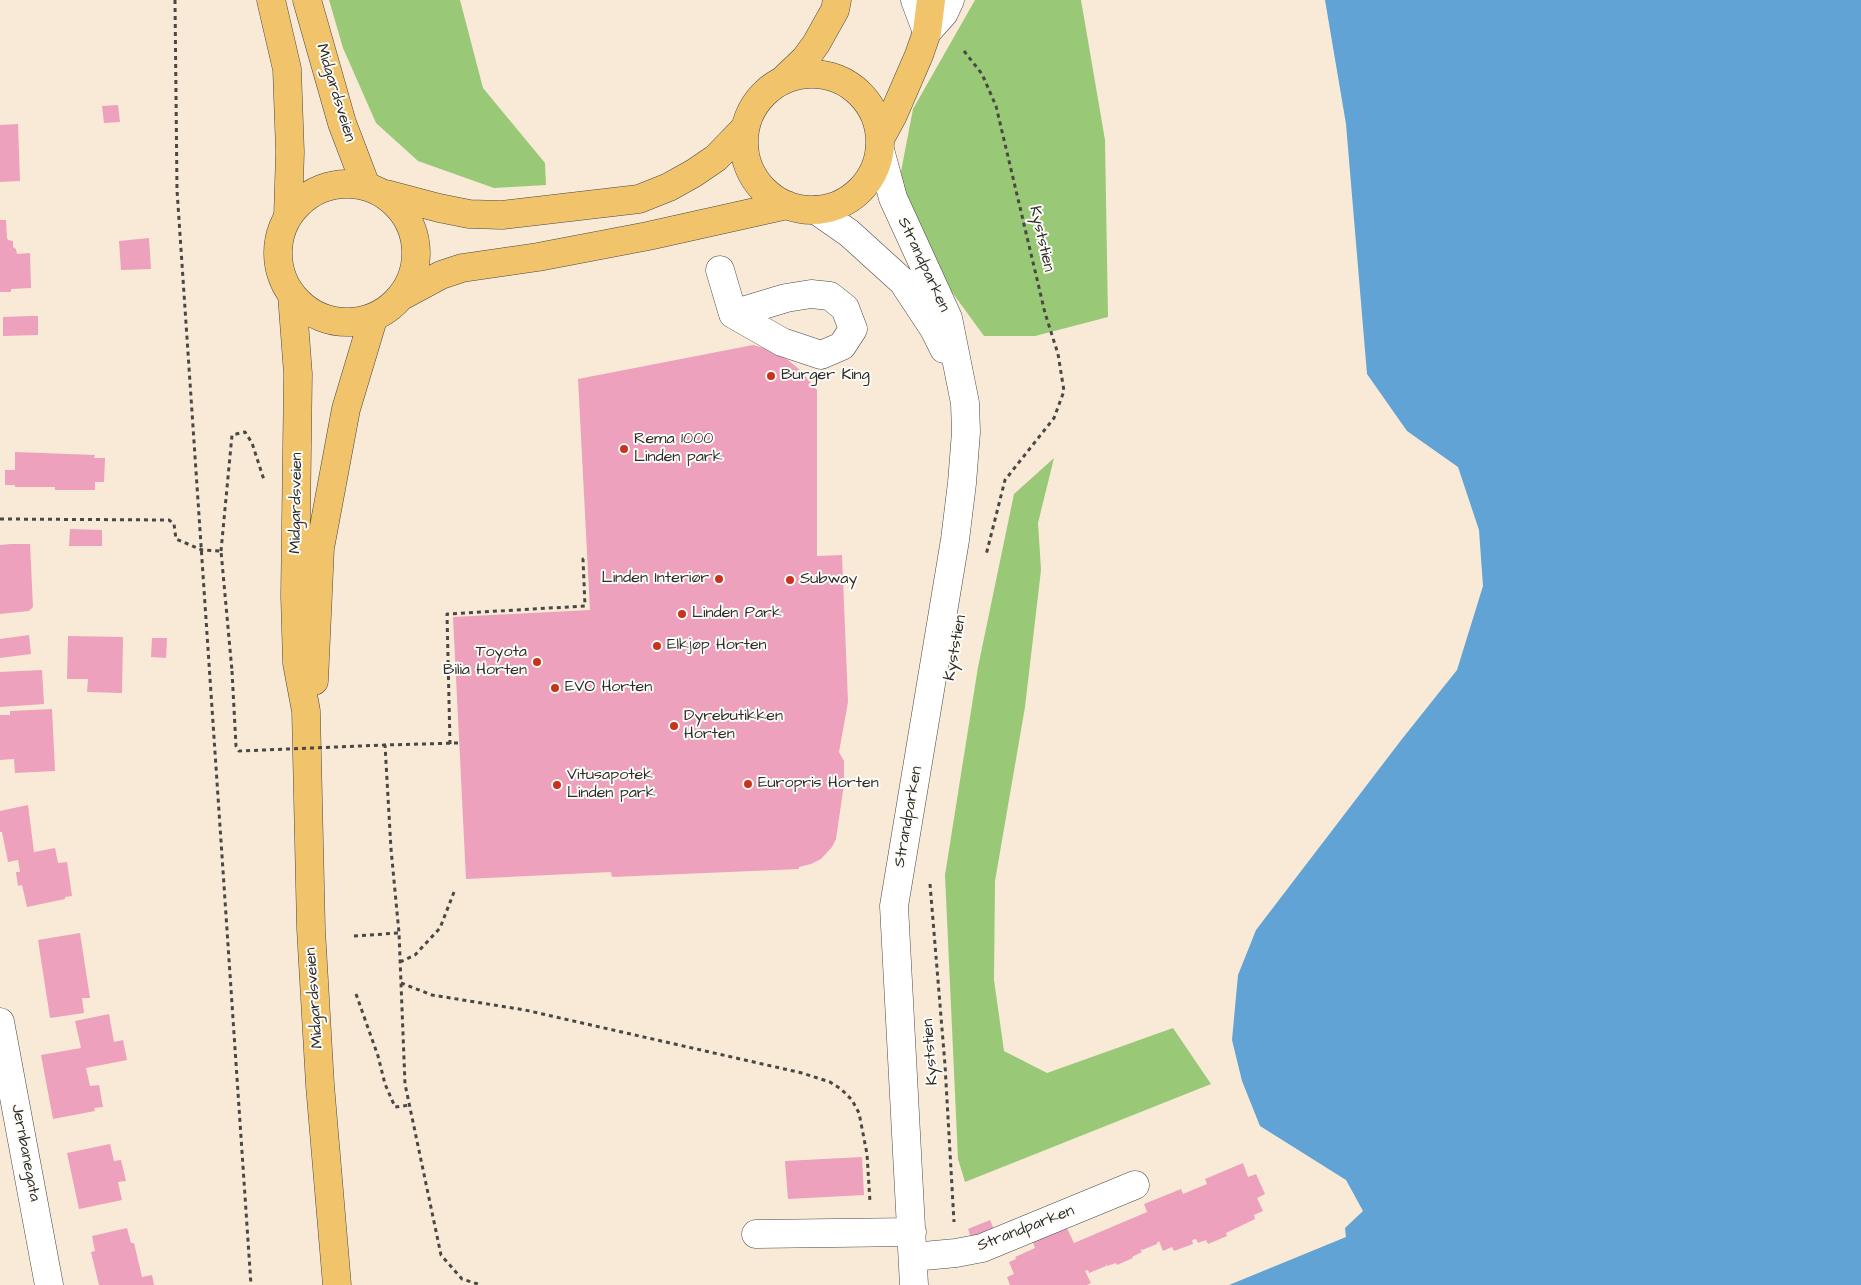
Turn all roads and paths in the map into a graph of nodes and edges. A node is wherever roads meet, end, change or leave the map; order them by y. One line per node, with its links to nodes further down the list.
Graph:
1 (175, 0): 25 (path)
2 (272, 0): 16 (main road)
3 (307, 0): 13 (main road, Midgardsveien)
4 (837, 0): 10 (main road)
5 (915, 0): 8 (street)
6 (931, 0): 8 (main road)
7 (950, 0): 8 (street)
8 (927, 32): 12 (main road)
9 (964, 51): 28 (path, Kyststien)
10 (782, 81): 11 (main road); 12 (main road)
11 (745, 128): 13 (main road); 14 (main road)
12 (881, 144): 15 (main road); 22 (street, Strandparken)
13 (375, 190): 16 (main road); 19 (main road)
14 (787, 205): 15 (main road); 19 (main road)
15 (816, 210): 22 (street, Strandparken)
16 (288, 216): 18 (main road)
17 (720, 270): 20 (street)
18 (292, 295): 21 (main road); 29 (main road, Midgardsveien)
19 (402, 296): 21 (main road)
20 (733, 314)
21 (373, 319): 29 (main road, Midgardsveien)
22 (960, 381): 45 (street, Strandparken)
23 (265, 483): 26 (path)
24 (0, 519): 25 (path)
25 (202, 550): 26 (path); 48 (path)
26 (221, 551): 32 (path, bridge)
27 (587, 559): 30 (path)
28 (985, 561)
29 (306, 711): 49 (main road, Midgardsveien)
30 (450, 744): 31 (path); 32 (path)
31 (458, 744)
32 (385, 745): 35 (path)
33 (930, 882): 46 (path, Kyststien)
34 (454, 892): 37 (path)
35 (399, 933): 36 (path); 37 (path)
36 (354, 936)
37 (400, 962): 38 (path)
38 (401, 982): 41 (path); 43 (path)
39 (356, 994): 41 (path)
40 (1, 1027): 47 (street, Jernbanegata)
41 (410, 1105): 50 (path)
42 (1135, 1185): 46 (street, Strandparken)
43 (871, 1233): 44 (street); 45 (street)
44 (756, 1234)
45 (912, 1245): 46 (street, Strandparken); 51 (street, Strandparken)
46 (956, 1253)
47 (49, 1285)
48 (251, 1285)
49 (337, 1285)
50 (481, 1285)
51 (914, 1285)

